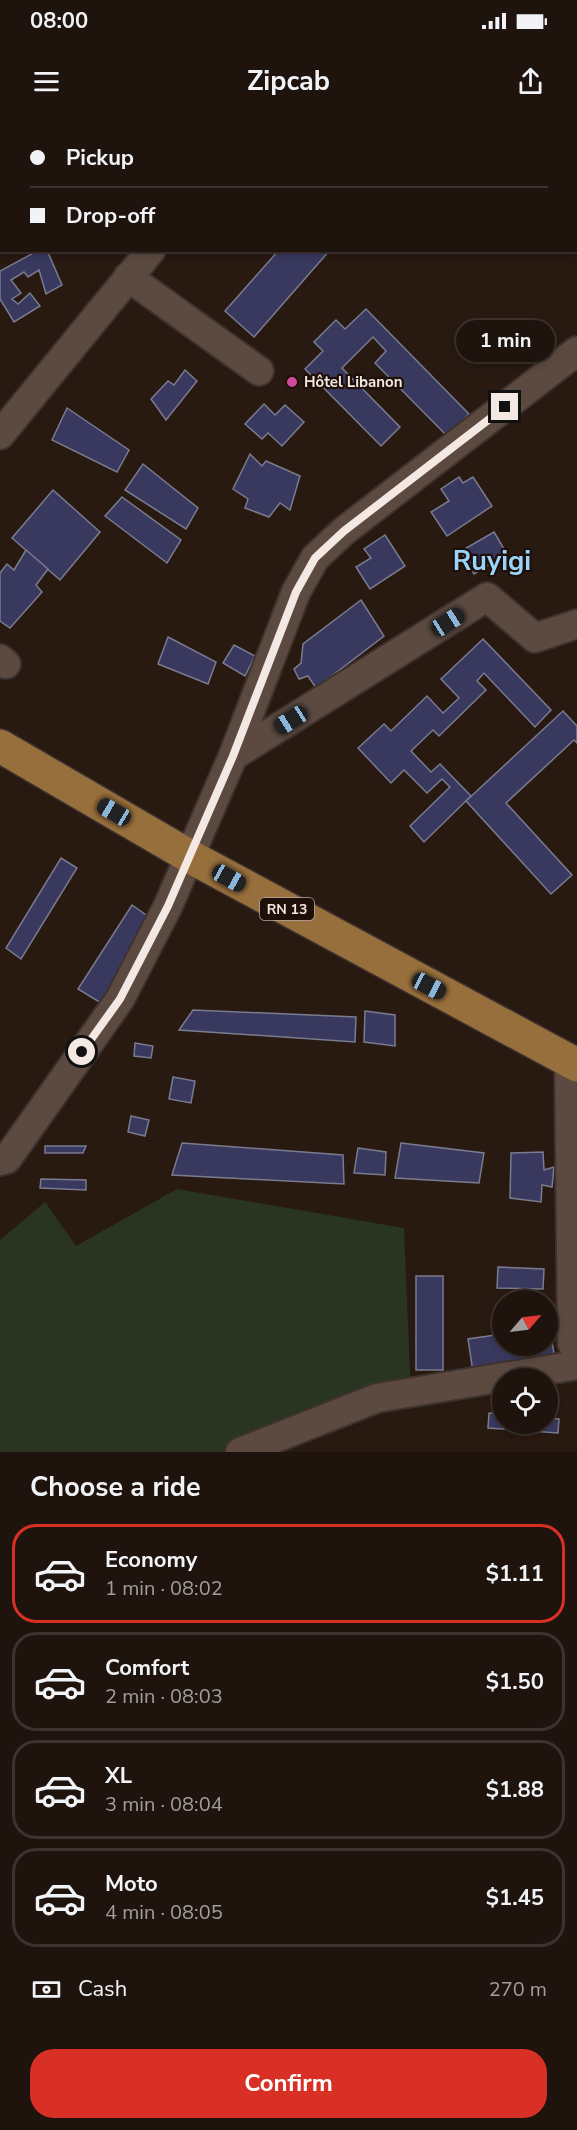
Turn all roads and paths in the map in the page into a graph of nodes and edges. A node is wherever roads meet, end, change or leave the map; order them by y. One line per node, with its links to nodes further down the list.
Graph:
1 (149, 252): 2 (street)
2 (128, 277): 4 (street); 5 (street)
3 (577, 351): 8 (street)
4 (259, 371)
5 (0, 435)
6 (577, 624): 8 (street)
7 (0, 746): 9 (main road, RN 13)
8 (233, 756): 9 (street)
9 (189, 856): 10 (main road, RN 13); 11 (street)
10 (573, 1064): 12 (street)
11 (0, 1161)
12 (577, 1354)
13 (577, 1365): 14 (street)
14 (240, 1452)

